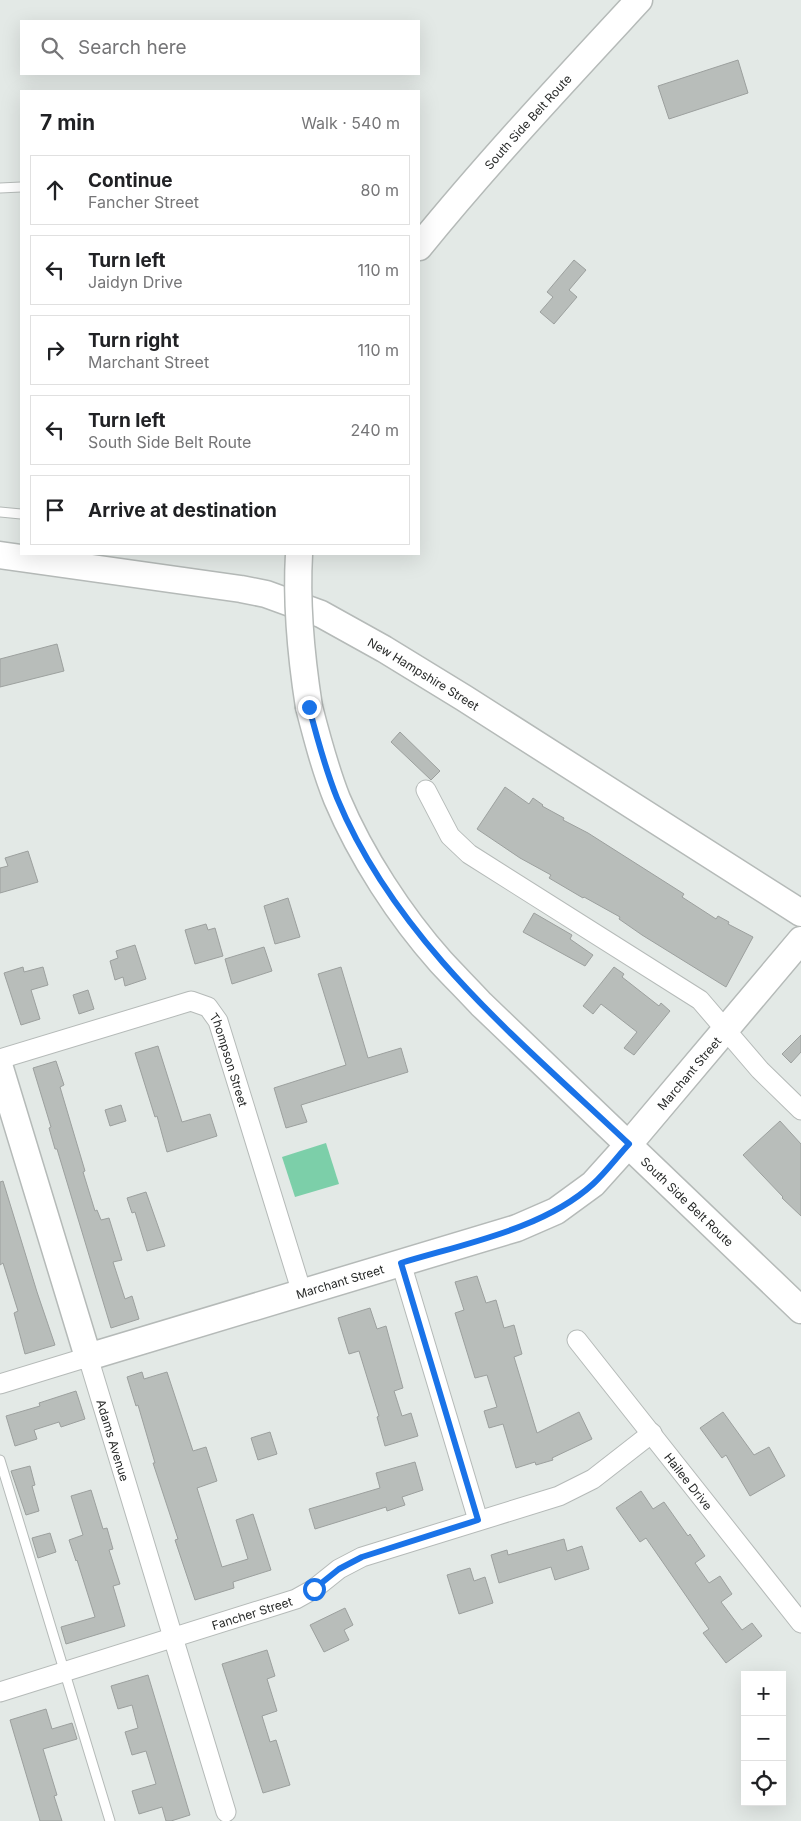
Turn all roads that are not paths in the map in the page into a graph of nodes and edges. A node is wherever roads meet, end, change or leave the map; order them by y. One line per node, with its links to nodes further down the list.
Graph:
1 (639, 0): 4 (street, South Side Belt Route)
2 (20, 187): 3 (lane)
3 (0, 188)
4 (420, 245)
5 (0, 512): 6 (lane)
6 (20, 514)
7 (0, 554): 10 (street, New Hampshire Street)
8 (299, 555): 16 (street, South Side Belt Route, bridge)
9 (426, 790): 12 (street)
10 (801, 913)
11 (801, 940): 12 (street, Marchant Street)
12 (726, 1030): 15 (street); 16 (street, Marchant Street)
13 (0, 1059): 18 (street, Thompson Street)
14 (0, 1068): 21 (street, Adams Avenue)
15 (801, 1110)
16 (629, 1144): 17 (street, Marchant Street); 19 (street, South Side Belt Route)
17 (401, 1263): 18 (street, Marchant Street); 25 (street)
18 (302, 1293): 21 (street, Marchant Street)
19 (801, 1310)
20 (577, 1340): 23 (street, Hailee Drive)
21 (88, 1357): 22 (street, Marchant Street); 27 (street, Adams Avenue)
22 (0, 1384)
23 (652, 1433): 25 (street, Fancher Street); 26 (street, Hailee Drive)
24 (0, 1460): 28 (lane)
25 (478, 1520): 27 (street, Fancher Street)
26 (801, 1623)
27 (173, 1637): 28 (street, Fancher Street); 30 (street, Adams Avenue)
28 (64, 1672): 29 (street, Fancher Street); 31 (lane)
29 (0, 1692)
30 (226, 1812)
31 (110, 1821)

